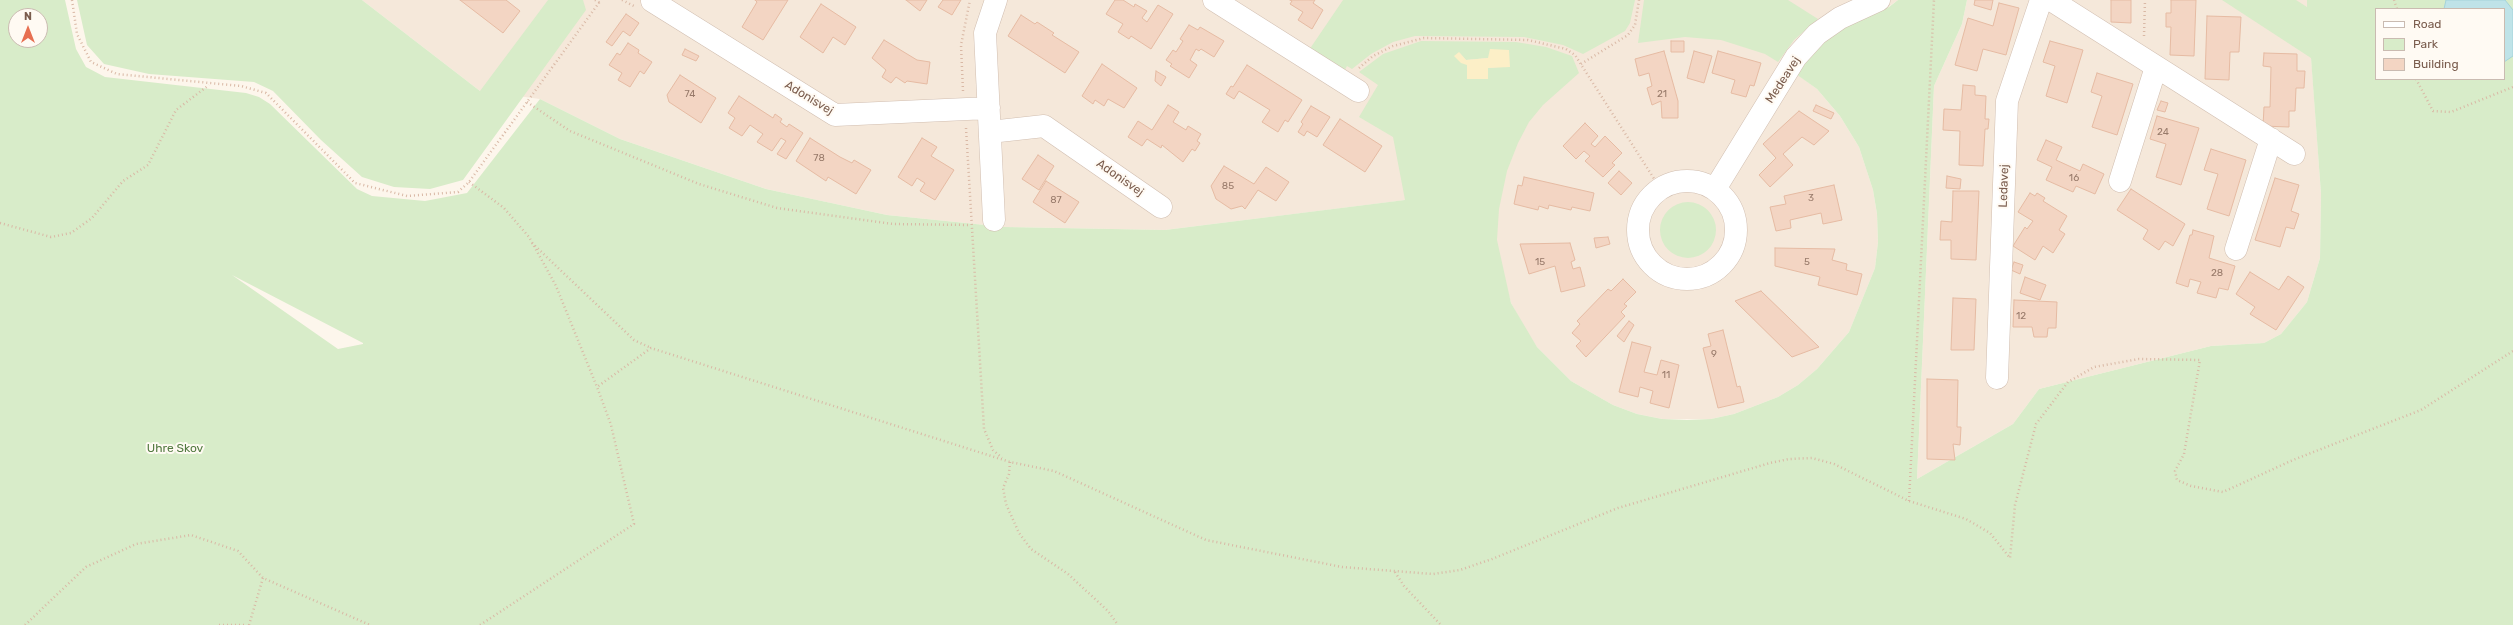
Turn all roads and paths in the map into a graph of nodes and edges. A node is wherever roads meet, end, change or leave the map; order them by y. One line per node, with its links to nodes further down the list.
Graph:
1 (72, 0): 16 (path)
2 (595, 0): 11 (path)
3 (996, 0): 20 (street)
4 (1214, 0): 18 (street)
5 (1639, 0): 14 (path)
6 (1879, 0): 27 (street, Medeavej)
7 (1934, 0): 39 (path)
8 (2041, 0): 35 (street, Ledavej)
9 (2051, 0): 13 (street)
10 (2145, 0): 13 (path)
11 (601, 1): 19 (path)
12 (652, 1): 20 (street, Adonisvej)
13 (2150, 63): 22 (street); 24 (street)
14 (1581, 64): 18 (path); 26 (path)
15 (2417, 80): 17 (path)
16 (210, 85): 25 (path); 30 (path)
17 (2513, 86)
18 (1354, 88)
19 (527, 102): 25 (path); 37 (path)
20 (989, 108): 21 (street)
21 (990, 132): 28 (street, Adonisvej); 29 (street)
22 (2271, 139): 23 (street); 32 (street)
23 (2294, 154)
24 (2120, 181)
25 (469, 182): 31 (path)
26 (1660, 188): 27 (street); 27 (street)
27 (1715, 188)
28 (1161, 207)
29 (994, 220)
30 (0, 223)
31 (530, 241): 33 (path); 36 (path)
32 (2236, 249)
33 (651, 348): 36 (path); 37 (path)
34 (2513, 351): 39 (path)
35 (1996, 378)
36 (597, 387): 47 (path)
37 (1004, 460): 38 (path)
38 (1010, 462): 40 (path); 48 (path)
39 (1909, 501): 40 (path)
40 (1395, 572): 49 (path)
41 (264, 578): 42 (path); 45 (path); 46 (path)
42 (25, 625)
43 (219, 625): 44 (path)
44 (244, 625)
45 (249, 625)
46 (370, 625)
47 (480, 625)
48 (1118, 625)
49 (1441, 625)

